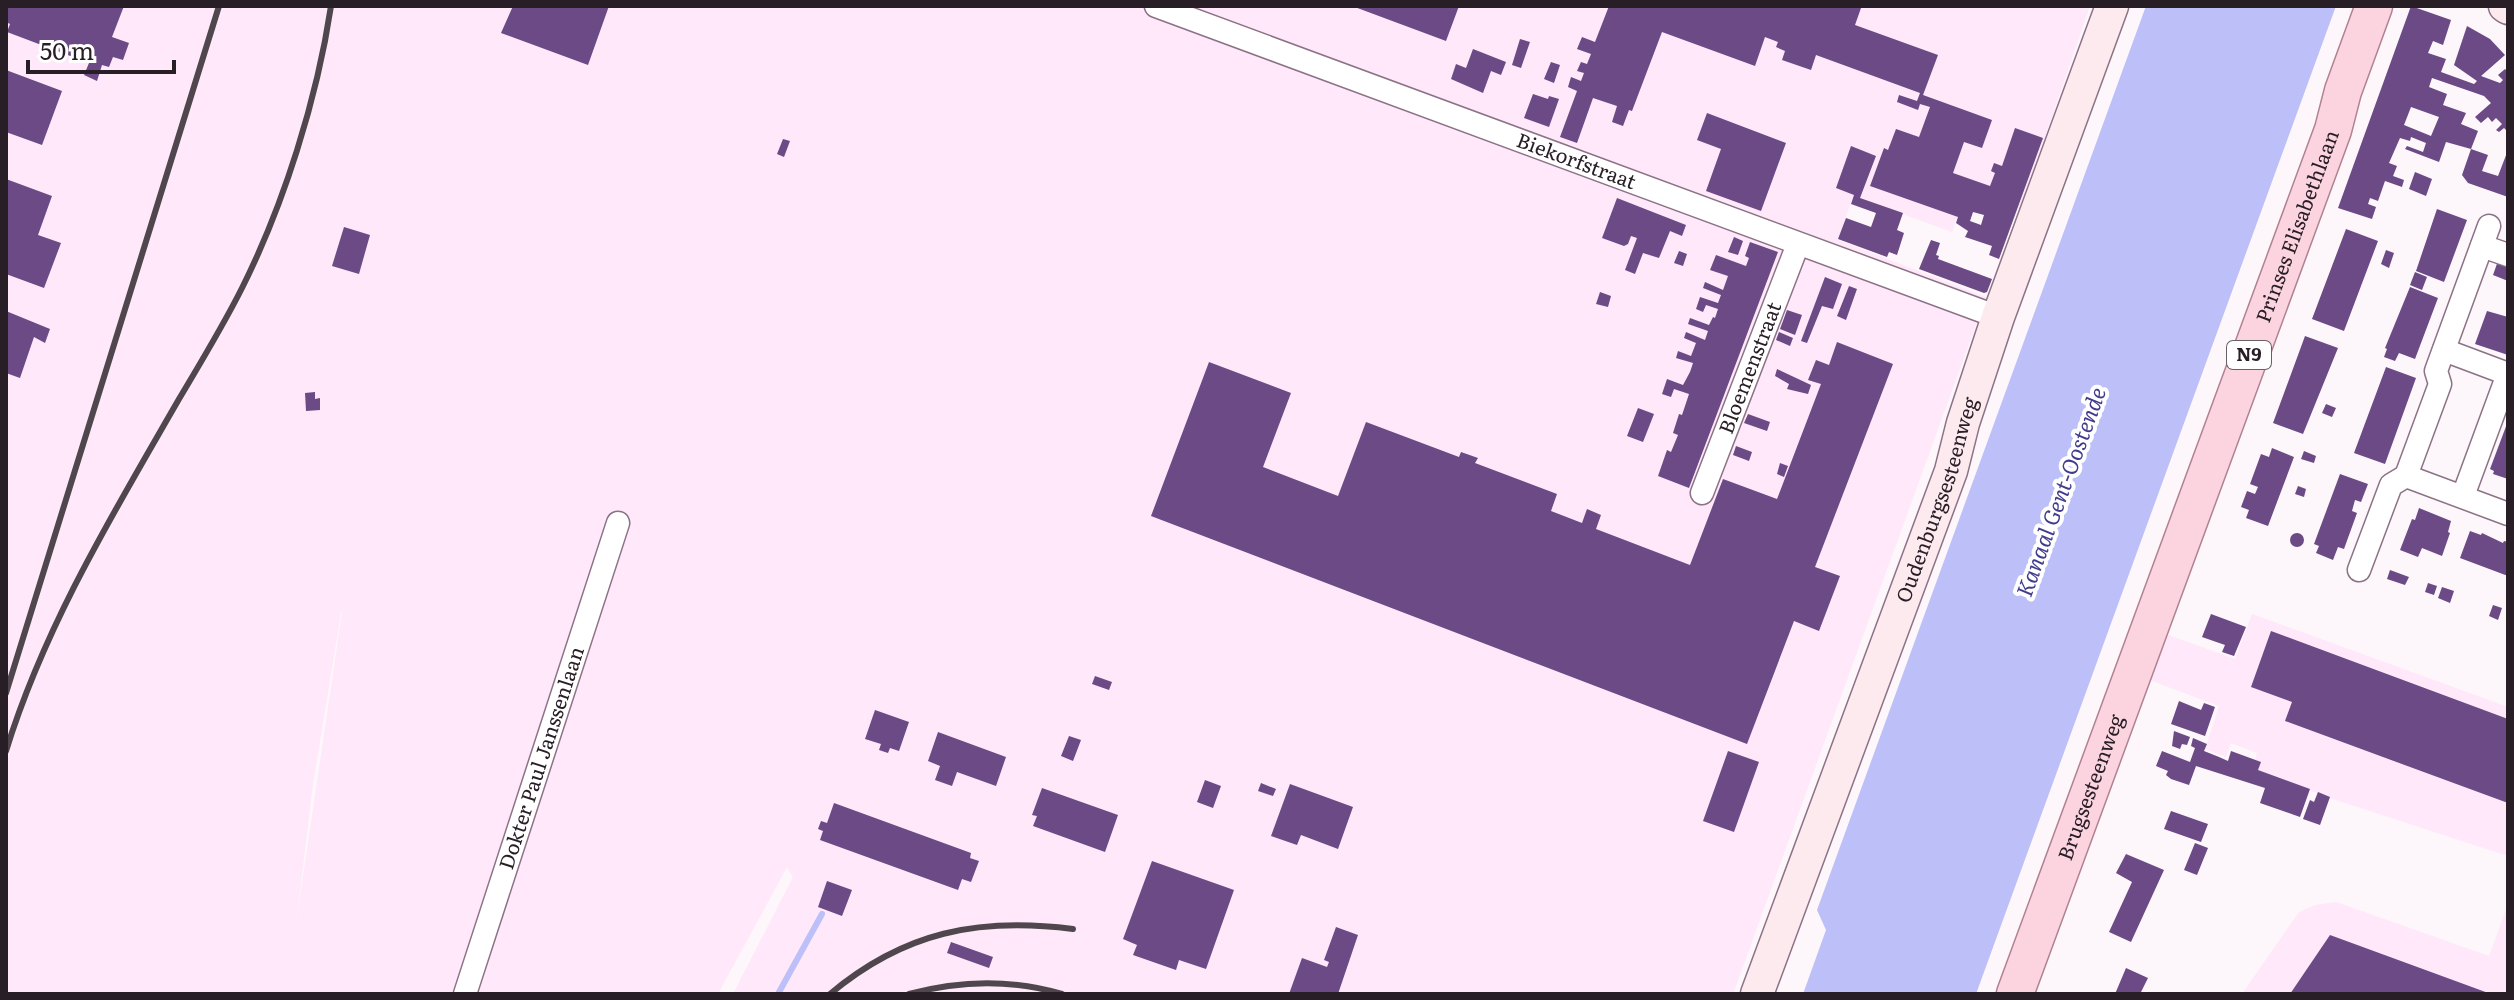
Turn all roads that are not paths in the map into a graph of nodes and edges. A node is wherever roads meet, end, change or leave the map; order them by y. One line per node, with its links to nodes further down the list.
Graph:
1 (1156, 6): 4 (street, Biekorfstraat)
2 (2112, 6): 6 (street, Oudenburgsesteenweg)
3 (2374, 6): 14 (main road, Prinses Elisabethlaan / N9)
4 (1798, 244): 6 (street, Biekorfstraat); 9 (street, Bloemenstraat)
5 (2508, 255): 7 (street)
6 (1998, 317): 16 (street, Oudenburgsesteenweg)
7 (2444, 350): 8 (street); 10 (street)
8 (2406, 476): 10 (street); 13 (street)
9 (1702, 493)
10 (2463, 496): 11 (street)
11 (2508, 514)
12 (618, 523): 15 (street, Dokter Paul Janssenlaan)
13 (2359, 570)
14 (2166, 581): 17 (main road, Brugsesteenweg / N9)
15 (465, 994)
16 (1757, 994)
17 (2015, 994)

